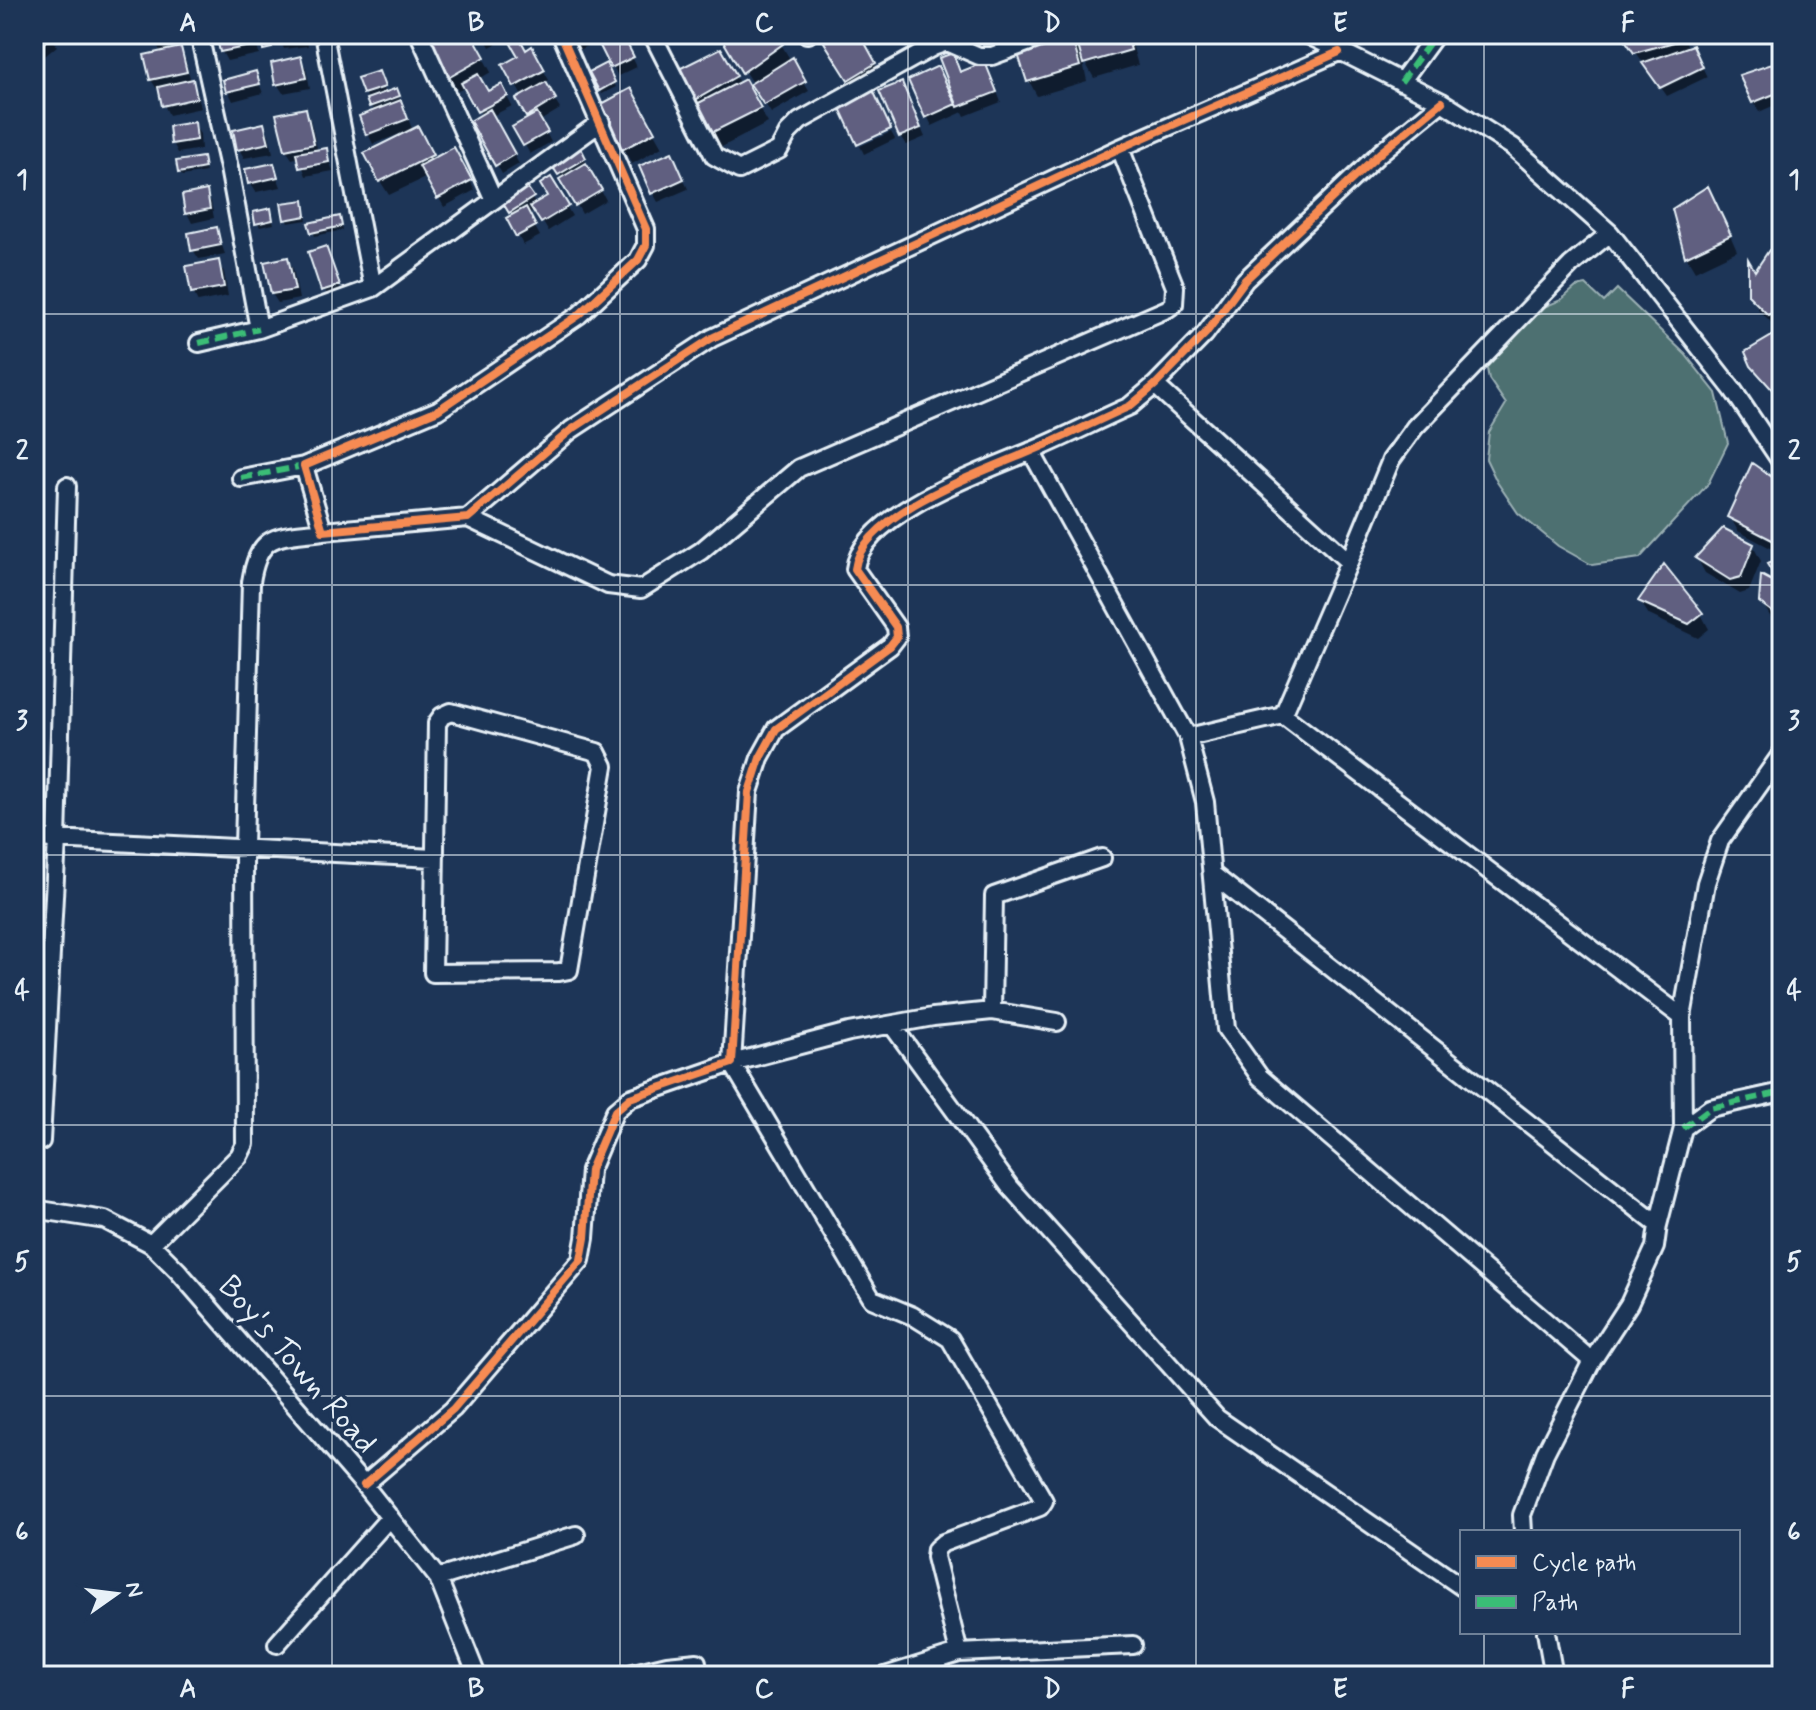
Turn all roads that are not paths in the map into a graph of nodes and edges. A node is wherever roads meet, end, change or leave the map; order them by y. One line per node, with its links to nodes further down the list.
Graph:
1 (199, 34): 17 (street)
2 (324, 34): 16 (street)
3 (419, 34): 14 (street)
4 (561, 34): 12 (street)
5 (652, 34): 6 (street)
6 (1051, 34)
7 (1306, 34): 9 (street)
8 (1436, 34): 10 (street)
9 (1339, 52): 10 (street); 13 (street)
10 (1401, 82): 11 (street)
11 (1442, 102): 15 (street); 19 (street)
12 (601, 122): 14 (street); 22 (street)
13 (1120, 148): 25 (street); 25 (street)
14 (494, 200): 16 (street)
15 (1610, 233): 21 (street); 27 (street)
16 (373, 288): 17 (street)
17 (259, 329): 18 (street)
18 (199, 343)
19 (1155, 385): 20 (street); 27 (street)
20 (1031, 451): 29 (street); 41 (street)
21 (1782, 463)
22 (304, 466): 23 (street); 26 (street)
23 (241, 478)
24 (67, 486): 32 (street)
25 (468, 518): 26 (street)
26 (323, 531): 33 (street)
27 (1349, 562): 28 (street)
28 (1283, 715): 29 (street); 38 (street)
29 (1188, 737): 36 (street)
30 (1782, 753): 38 (street)
31 (34, 838): 32 (street)
32 (57, 840): 33 (street); 44 (street)
33 (244, 847): 34 (street); 47 (street)
34 (434, 858): 34 (street)
35 (1102, 858): 37 (street)
36 (1212, 874): 46 (street); 48 (street)
37 (992, 1011): 39 (street); 40 (street)
38 (1682, 1017): 43 (street)
39 (1057, 1022)
40 (892, 1025): 41 (street); 54 (street)
41 (732, 1063): 49 (street); 58 (street)
42 (1782, 1092): 43 (street)
43 (1683, 1128): 46 (street)
44 (41, 1141)
45 (34, 1209): 47 (street, Boy's Town Road)
46 (1658, 1225): 48 (street)
47 (151, 1244): 49 (street, Boy's Town Road)
48 (1592, 1361): 51 (street)
49 (364, 1485): 50 (street, Boy's Town Road)
50 (390, 1517): 53 (street, Boy's Town Road); 56 (street)
51 (1523, 1530)
52 (576, 1535): 53 (street)
53 (438, 1578): 60 (street, Boy's Town Road)
54 (1460, 1586)
55 (1546, 1634): 63 (street)
56 (277, 1644)
57 (1133, 1645): 58 (street)
58 (959, 1653): 62 (street)
59 (697, 1662): 61 (street)
60 (477, 1676)
61 (621, 1676)
62 (885, 1676)
63 (1554, 1676)

